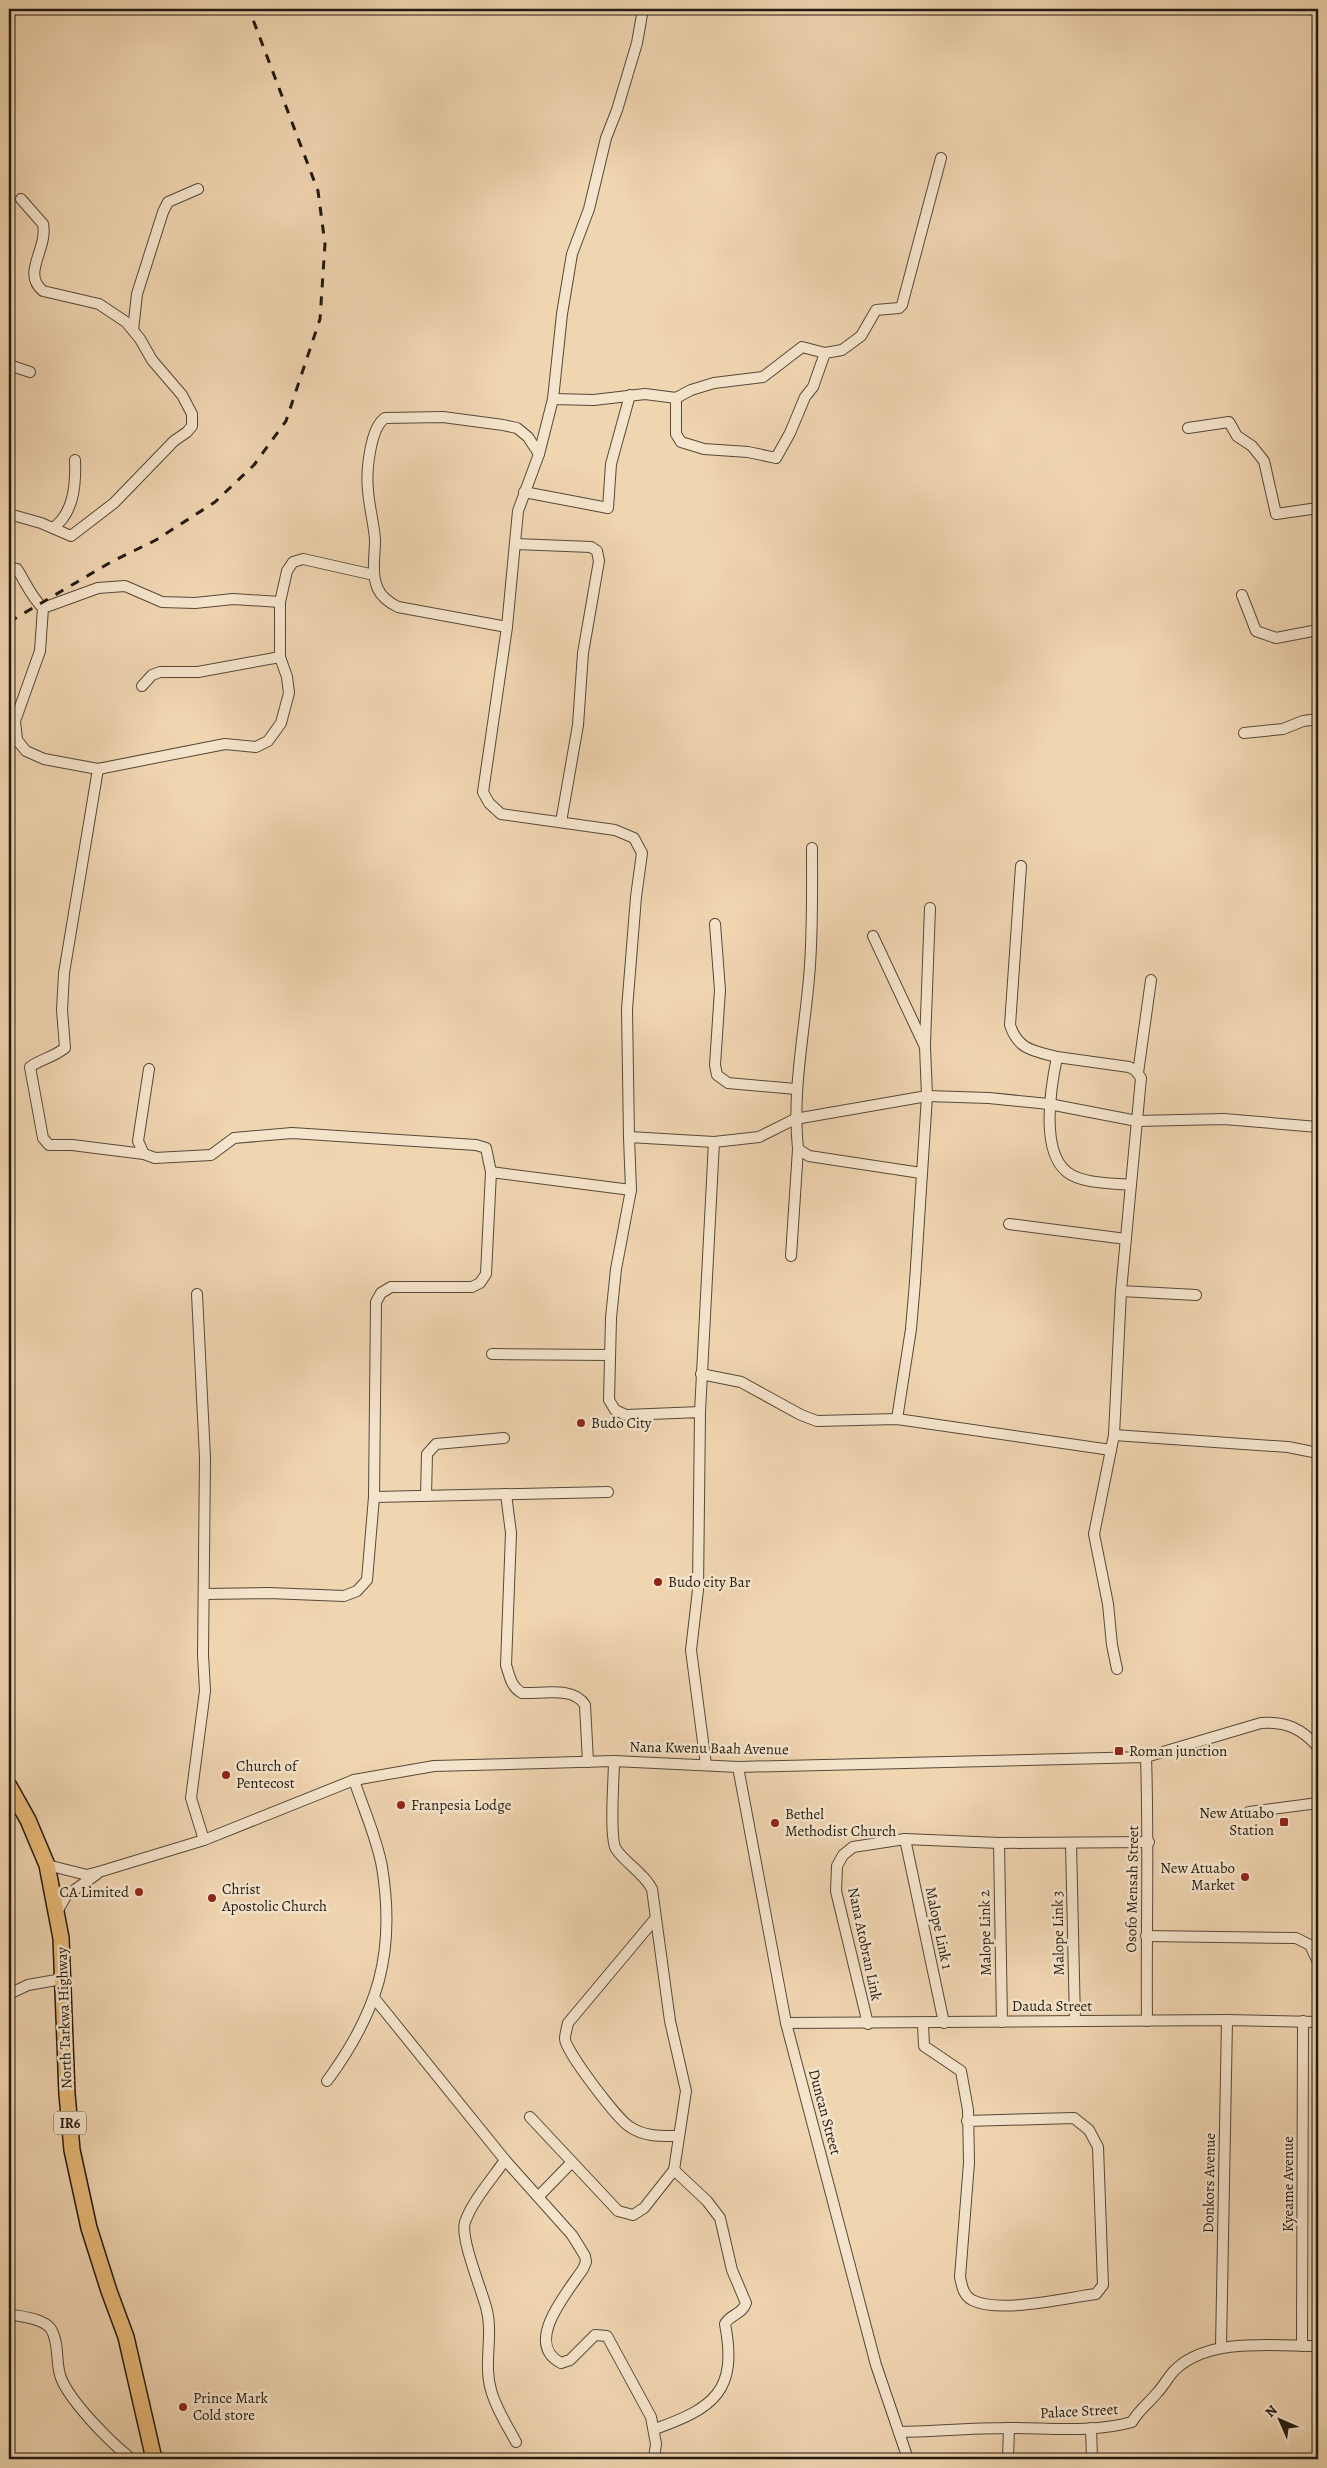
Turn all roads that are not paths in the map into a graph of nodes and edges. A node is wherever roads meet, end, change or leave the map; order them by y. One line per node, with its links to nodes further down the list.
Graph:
1 (643, 9): 11 (street)
2 (941, 158): 6 (street)
3 (198, 189): 5 (street)
4 (21, 199): 5 (street)
5 (133, 330): 18 (street)
6 (825, 353): 10 (street); 10 (street)
7 (9, 365): 8 (street)
8 (30, 372)
9 (630, 395): 10 (street); 11 (street); 15 (street)
10 (676, 398)
11 (553, 399): 13 (street)
12 (1188, 428): 16 (street)
13 (538, 454): 15 (street); 21 (street)
14 (75, 460): 18 (street)
15 (524, 492): 19 (street)
16 (1318, 508)
17 (9, 514): 18 (street)
18 (53, 528)
19 (515, 544): 25 (street); 32 (street)
20 (9, 568): 24 (street)
21 (374, 575): 23 (street); 25 (street)
22 (1242, 595): 26 (street)
23 (280, 602): 24 (street); 27 (street)
24 (44, 608): 31 (street)
25 (507, 627): 32 (street)
26 (1318, 630)
27 (280, 657): 28 (street); 31 (street)
28 (142, 686)
29 (1318, 719): 30 (street)
30 (1244, 733)
31 (98, 769): 52 (street)
32 (562, 822): 49 (street)
33 (812, 848): 43 (street)
34 (1021, 866): 40 (street)
35 (930, 908): 39 (street)
36 (715, 924): 43 (street)
37 (873, 936): 39 (street)
38 (1151, 980): 42 (street)
39 (925, 1047): 44 (street)
40 (1057, 1057): 42 (street); 45 (street)
41 (148, 1069): 52 (street)
42 (1138, 1073): 47 (street)
43 (796, 1089): 46 (street)
44 (927, 1096): 45 (street); 46 (street); 54 (street)
45 (1049, 1104): 47 (street); 55 (street)
46 (795, 1119): 50 (street); 51 (street)
47 (1137, 1120): 48 (street); 55 (street)
48 (1318, 1127)
49 (630, 1137): 50 (street); 56 (street)
50 (714, 1142): 65 (street)
51 (798, 1149): 54 (street); 59 (street)
52 (144, 1154): 53 (street)
53 (491, 1172): 56 (street); 75 (street)
54 (921, 1173): 67 (street)
55 (1131, 1185): 58 (street)
56 (631, 1190): 64 (street)
57 (1008, 1224): 58 (street)
58 (1126, 1239): 60 (street)
59 (791, 1256)
60 (1121, 1291): 62 (street); 68 (street)
61 (197, 1294): 76 (street)
62 (1196, 1295)
63 (492, 1354): 64 (street)
64 (610, 1355): 66 (street)
65 (701, 1374): 66 (street); 67 (street)
66 (700, 1412): 82 (street)
67 (897, 1419): 70 (street)
68 (1114, 1435): 70 (street); 71 (street)
69 (504, 1438): 74 (street)
70 (1111, 1450): 77 (street)
71 (1318, 1453)
72 (608, 1492): 73 (street)
73 (506, 1494): 74 (street); 81 (street)
74 (426, 1496): 75 (street)
75 (374, 1497): 76 (street)
76 (204, 1594): 89 (street)
77 (1117, 1669)
78 (1318, 1747): 79 (street, Nana Kwenu Baah Avenue)
79 (1146, 1757): 83 (street, Nana Kwenu Baah Avenue); 90 (street, Osofo Mensah Street)
80 (614, 1761): 81 (street, Nana Kwenu Baah Avenue); 82 (street, Nana Kwenu Baah Avenue); 96 (street)
81 (588, 1762): 84 (street, Nana Kwenu Baah Avenue)
82 (706, 1765): 83 (street, Nana Kwenu Baah Avenue)
83 (738, 1767): 108 (street, Duncan Street)
84 (354, 1780): 89 (street, Nana Kwenu Baah Avenue); 101 (street)
85 (9, 1786): 93 (main road, North Tarkwa Highway / IR6)
86 (1318, 1803): 87 (street)
87 (1250, 1812)
88 (905, 1839): 92 (street); 109 (street, Malope Link 1); 110 (street, Nana Atobran Link)
89 (204, 1840): 94 (street, Nana Kwenu Baah Avenue)
90 (1149, 1842): 91 (street); 97 (street, Osofo Mensah Street)
91 (1071, 1843): 92 (street); 103 (street, Malope Link 3)
92 (999, 1844): 105 (street, Malope Link 2)
93 (47, 1865): 94 (street, Nana Kwenu Baah Avenue); 95 (main road, North Tarkwa Highway / IR6)
94 (102, 1871): 95 (street, Nana Kwenu Baah Avenue)
95 (57, 1912): 99 (main road, North Tarkwa Highway / IR6)
96 (655, 1919): 115 (street); 115 (street)
97 (1146, 1936): 98 (street); 104 (street, Osofo Mensah Street)
98 (1318, 1962)
99 (62, 1979): 100 (street); 130 (main road, North Tarkwa Highway / IR6)
100 (9, 1994)
101 (374, 1999): 112 (street); 116 (street)
102 (1226, 2020): 104 (street, Dauda Street); 106 (street, Dauda Street); 123 (street, Donkors Avenue)
103 (1075, 2021): 104 (street, Dauda Street); 105 (street, Dauda Street)
104 (1147, 2021)
105 (1002, 2022): 109 (street, Dauda Street)
106 (1303, 2022): 107 (street, Dauda Street); 121 (street, Kyeame Avenue)
107 (1318, 2022)
108 (786, 2023): 110 (street, Dauda Street); 127 (street, Duncan Street)
109 (944, 2023): 111 (street, Dauda Street)
110 (868, 2024): 111 (street, Dauda Street)
111 (923, 2024): 114 (street)
112 (327, 2081)
113 (530, 2117): 117 (street)
114 (967, 2121): 114 (street)
115 (678, 2136): 118 (street)
116 (505, 2160): 119 (street); 128 (street)
117 (572, 2162): 118 (street); 119 (street)
118 (674, 2170): 126 (street)
119 (539, 2196): 126 (street)
120 (9, 2314): 129 (street)
121 (1302, 2346): 122 (street, Palace Street); 123 (street, Palace Street)
122 (1318, 2346)
123 (1221, 2347): 125 (street, Palace Street)
124 (1009, 2428): 125 (street, Palace Street); 127 (street, Palace Street); 133 (street)
125 (1091, 2428): 134 (street)
126 (655, 2429): 131 (street)
127 (899, 2432): 132 (street, Duncan Street)
128 (516, 2442)
129 (128, 2456)
130 (154, 2459)
131 (654, 2459)
132 (908, 2459)
133 (1008, 2459)
134 (1092, 2459)

